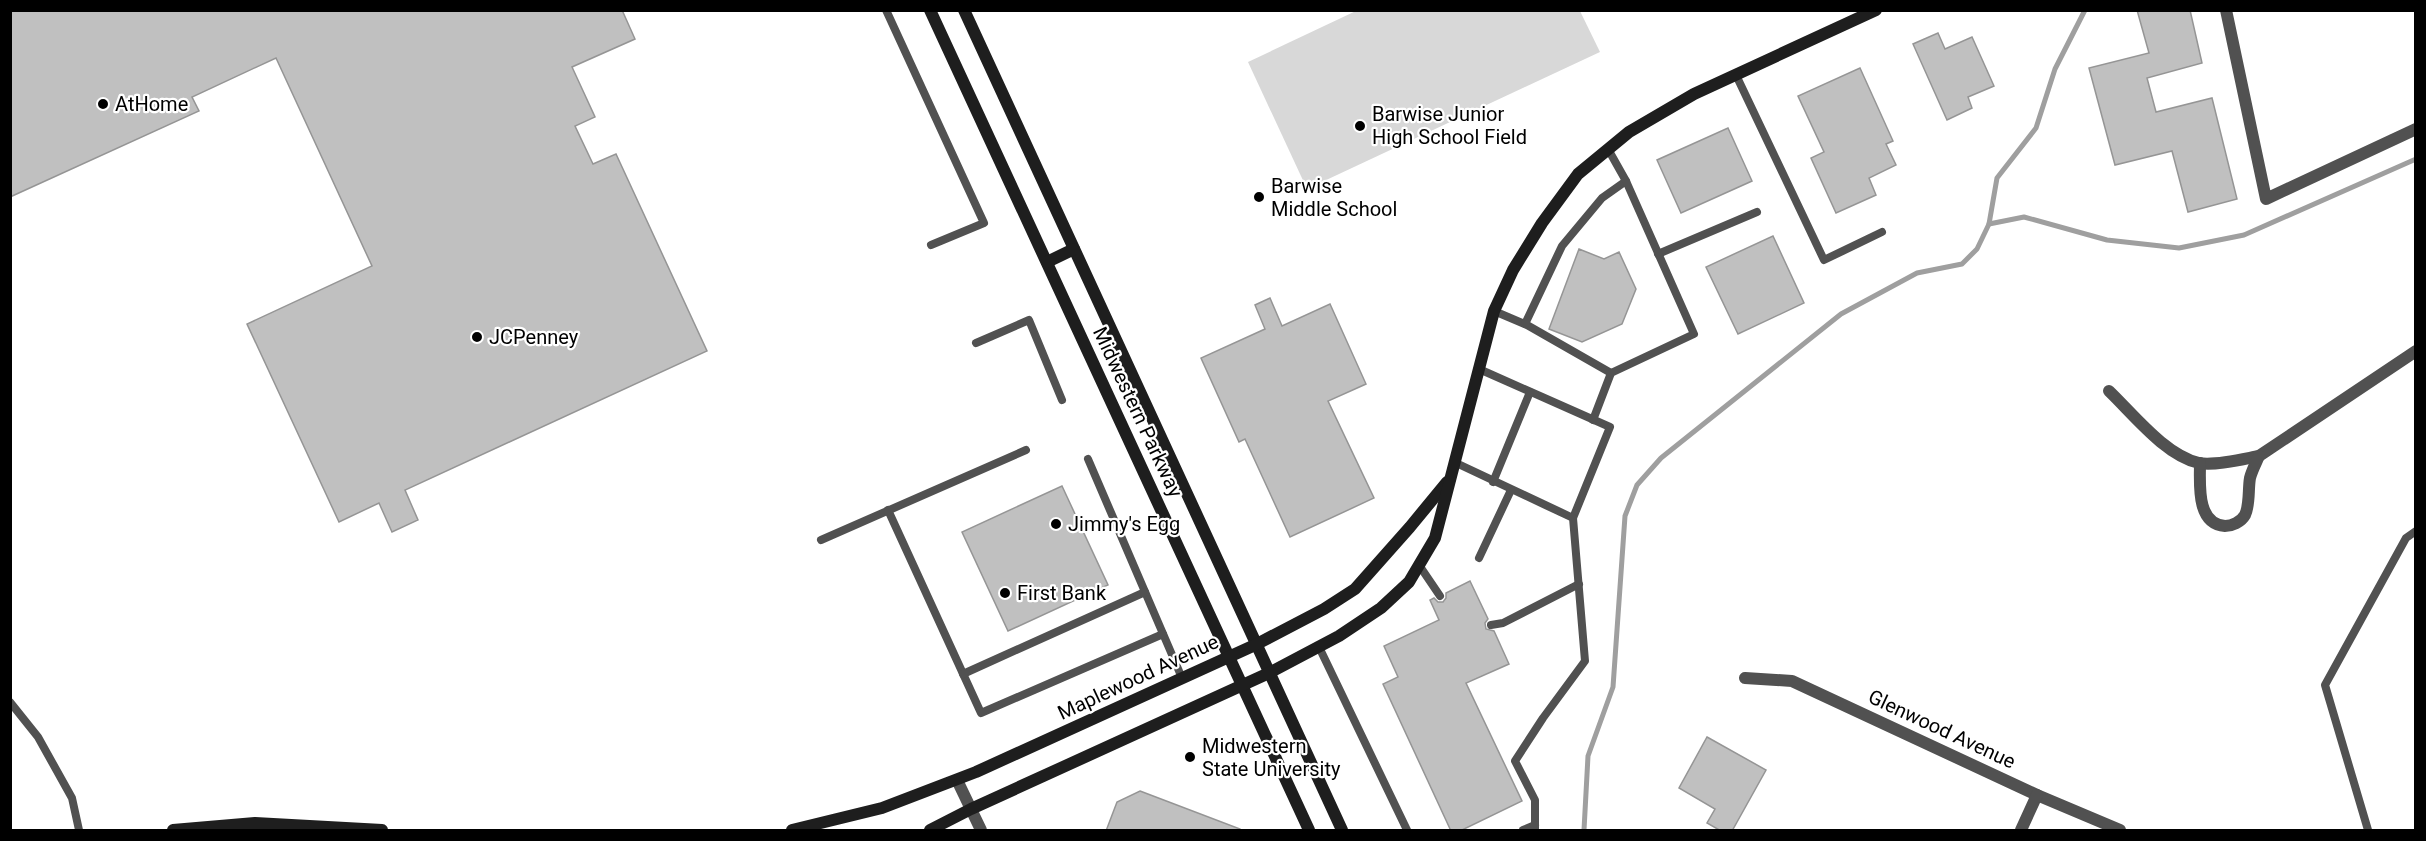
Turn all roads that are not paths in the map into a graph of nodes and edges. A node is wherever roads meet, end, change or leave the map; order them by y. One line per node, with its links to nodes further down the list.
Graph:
1 (886, 10): 12 (lane)
2 (930, 10): 15 (street, Midwestern Parkway)
3 (964, 10): 13 (street, Midwestern Parkway)
4 (1876, 10): 6 (street, Maplewood Avenue)
5 (2226, 10): 7 (street)
6 (1736, 75): 8 (street, Maplewood Avenue); 11 (lane)
7 (2415, 129)
8 (1608, 150): 9 (lane); 16 (street, Maplewood Avenue)
9 (1626, 181): 14 (lane); 17 (lane)
10 (1757, 212): 14 (lane)
11 (1882, 232)
12 (931, 245)
13 (1074, 249): 15 (street); 45 (street, Midwestern Parkway)
14 (1658, 254): 21 (lane)
15 (1047, 262): 47 (street, Midwestern Parkway)
16 (1494, 311): 17 (lane); 20 (street, Maplewood Avenue)
17 (1525, 324): 21 (lane)
18 (976, 343): 24 (lane)
19 (2415, 351): 27 (street)
20 (1479, 369): 23 (lane); 29 (street, Maplewood Avenue)
21 (1611, 373): 25 (lane)
22 (2109, 391): 30 (street)
23 (1530, 392): 25 (lane); 32 (lane)
24 (1062, 400)
25 (1593, 420): 35 (lane)
26 (1026, 450): 34 (lane)
27 (2259, 456): 30 (street); 30 (street)
28 (1088, 459): 41 (lane)
29 (1454, 462): 31 (street, Maplewood Avenue); 32 (lane)
30 (2200, 463)
31 (1449, 478): 39 (street, Maplewood Avenue); 45 (street, Maplewood Avenue)
32 (1493, 482): 33 (lane)
33 (1510, 490): 35 (lane); 38 (lane)
34 (888, 510): 37 (lane); 49 (lane)
35 (1573, 518): 40 (lane)
36 (2415, 531): 70 (lane)
37 (821, 540)
38 (1479, 558)
39 (1419, 565): 42 (lane); 46 (street, Maplewood Avenue)
40 (1579, 584): 43 (lane); 57 (lane)
41 (1145, 592): 44 (lane); 49 (lane)
42 (1440, 596)
43 (1491, 625)
44 (1163, 634): 49 (lane); 50 (lane)
45 (1256, 645): 47 (street, Maplewood Avenue); 48 (street, Midwestern Parkway)
46 (1319, 647): 48 (street, Maplewood Avenue); 66 (lane)
47 (1229, 657): 50 (street, Maplewood Avenue); 52 (street, Midwestern Parkway)
48 (1269, 673): 52 (street, Maplewood Avenue); 65 (street, Midwestern Parkway)
49 (963, 674)
50 (1182, 678): 54 (street, Maplewood Avenue)
51 (1745, 678): 55 (street, Glenwood Avenue)
52 (1242, 685): 56 (street, Maplewood Avenue); 64 (street, Midwestern Parkway)
53 (10, 702): 58 (lane)
54 (957, 780): 56 (street); 61 (street, Maplewood Avenue)
55 (2037, 795): 68 (street); 69 (street, Glenwood Avenue)
56 (971, 809): 62 (street, Maplewood Avenue); 63 (street)
57 (1535, 828): 67 (lane)
58 (80, 831)
59 (173, 831): 60 (street)
60 (382, 831)
61 (792, 831)
62 (930, 831)
63 (981, 831)
64 (1309, 831)
65 (1342, 831)
66 (1407, 831)
67 (1523, 831)
68 (2020, 831)
69 (2120, 831)
70 (2368, 831)

